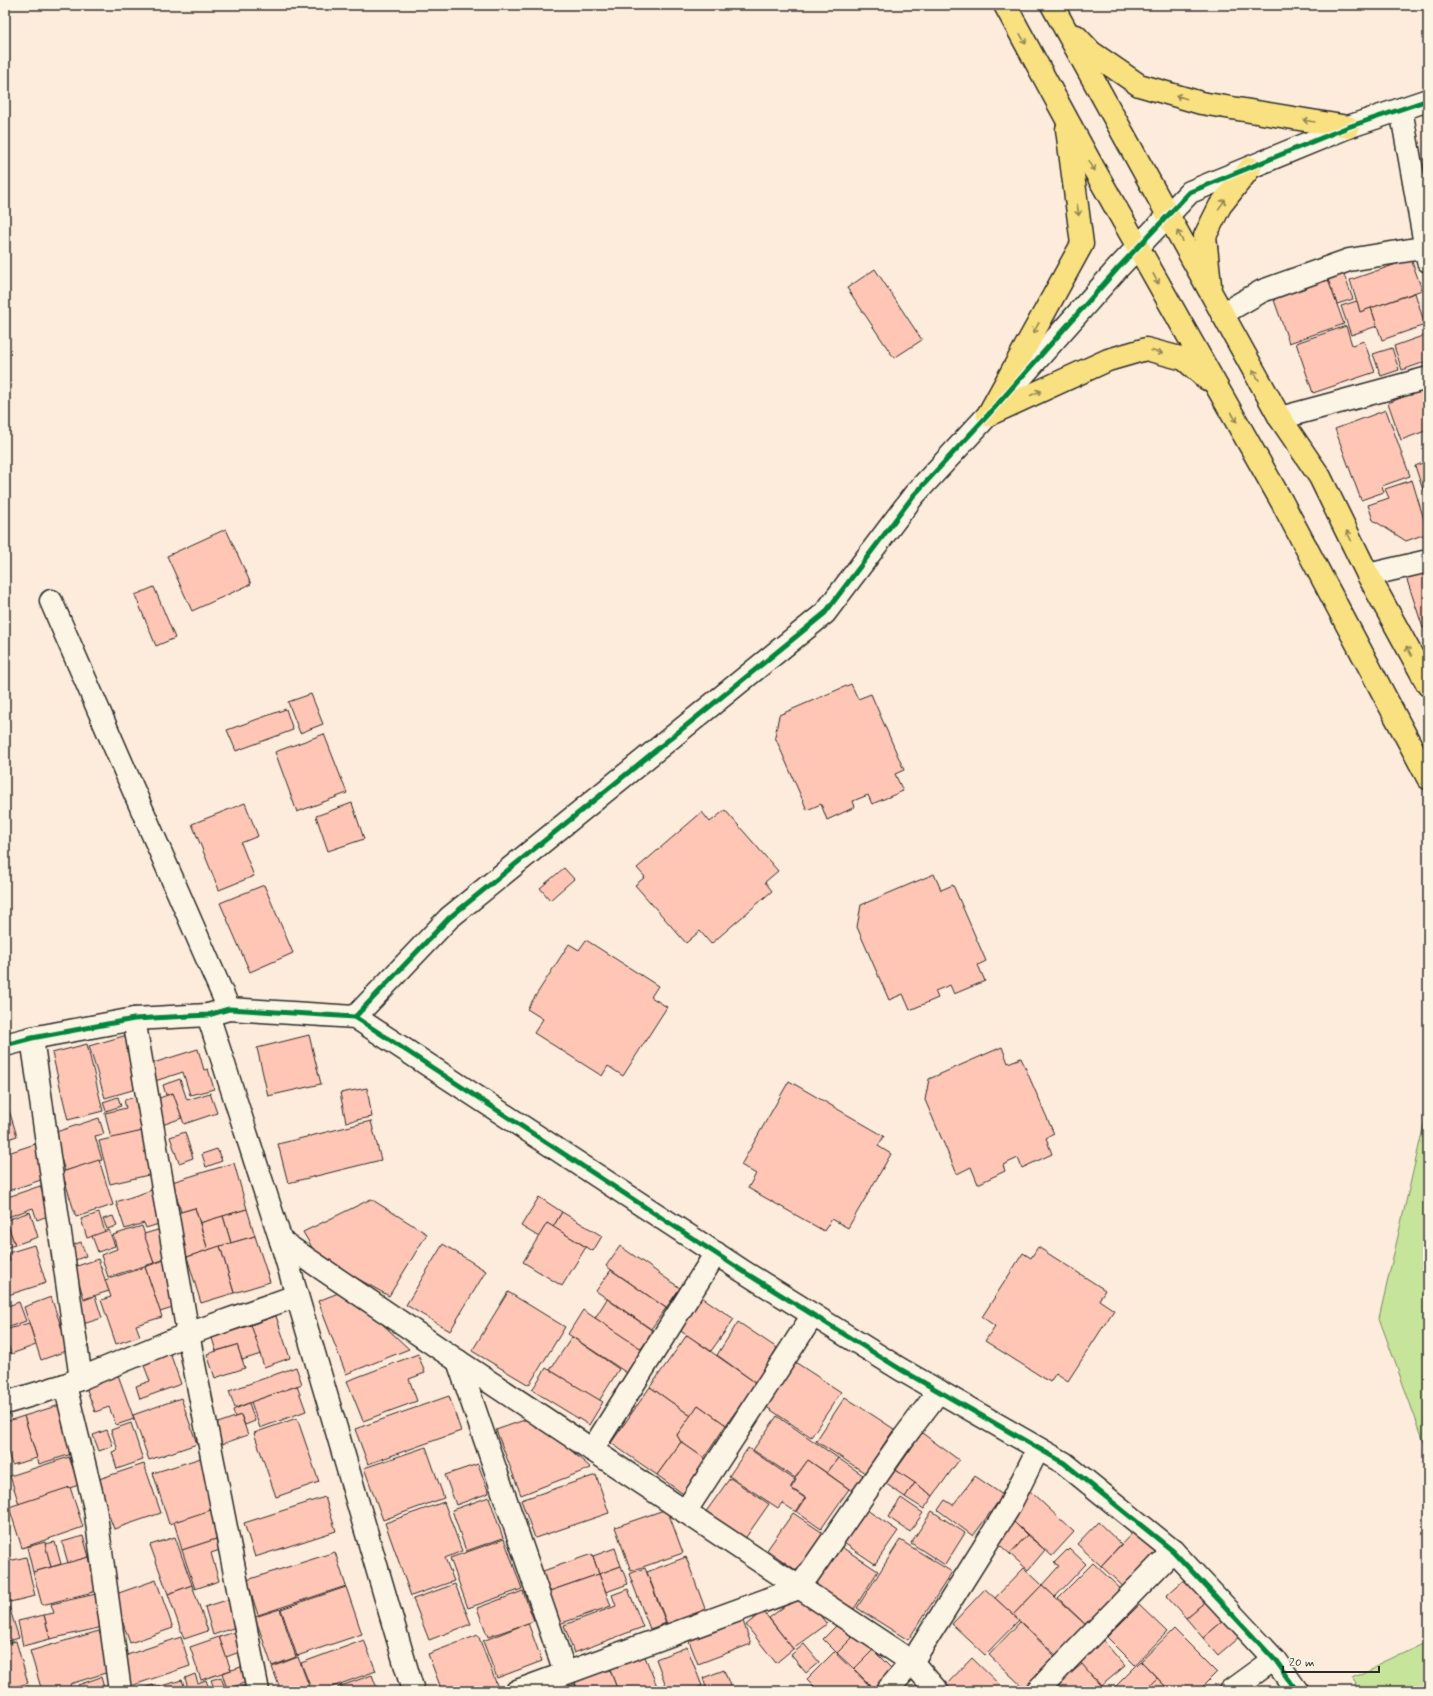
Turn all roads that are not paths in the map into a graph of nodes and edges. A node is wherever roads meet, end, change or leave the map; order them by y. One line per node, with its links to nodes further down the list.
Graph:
1 (1005, 5): 5 (main road, one-way to 5)
2 (1056, 12): 6 (main road, one-way to 2); 8 (main road)
3 (1428, 100): 4 (street)
4 (1401, 109): 6 (street); 10 (street)
5 (1065, 116): 9 (main road, one-way to 9); 15 (main road, one-way to 15)
6 (1348, 127): 7 (street)
7 (1250, 168): 8 (street); 11 (main road, one-way to 7)
8 (1168, 216): 9 (street); 11 (main road, one-way to 8)
9 (1138, 247): 14 (main road, one-way to 14); 15 (street)
10 (1427, 252): 12 (street)
11 (1211, 294): 12 (main road)
12 (1222, 314): 16 (main road, one-way to 12)
13 (1428, 378): 16 (street)
14 (1217, 386): 15 (main road, one-way to 14); 21 (main road, one-way to 21)
15 (988, 415): 24 (street)
16 (1280, 418): 18 (main road, one-way to 16)
17 (1428, 561): 18 (street)
18 (1368, 575): 20 (main road, one-way to 18)
19 (51, 601): 22 (street)
20 (1428, 685)
21 (1428, 778)
22 (229, 1008): 23 (street); 24 (street)
23 (208, 1015): 25 (street); 28 (street)
24 (355, 1017): 29 (street)
25 (134, 1019): 26 (street); 32 (street)
26 (32, 1038): 27 (street); 34 (street)
27 (5, 1045)
28 (281, 1241): 30 (street); 33 (street)
29 (716, 1253): 31 (street); 38 (street)
30 (296, 1296): 32 (street); 47 (street)
31 (813, 1315): 35 (street); 39 (street)
32 (188, 1334): 34 (street); 46 (street)
33 (458, 1361): 38 (street); 44 (street)
34 (73, 1382): 36 (street); 45 (street)
35 (940, 1391): 37 (street); 41 (street)
36 (5, 1403)
37 (1038, 1449): 40 (street); 43 (street)
38 (592, 1450): 39 (street)
39 (685, 1512): 41 (street)
40 (1173, 1551): 42 (street); 51 (street)
41 (799, 1588): 43 (street); 44 (street)
42 (1274, 1659): 52 (street); 53 (street)
43 (912, 1662): 49 (street); 50 (street)
44 (565, 1672): 48 (street)
45 (120, 1691)
46 (258, 1691)
47 (413, 1691)
48 (517, 1691)
49 (887, 1691)
50 (937, 1691)
51 (1037, 1691)
52 (1230, 1691)
53 (1297, 1691)

